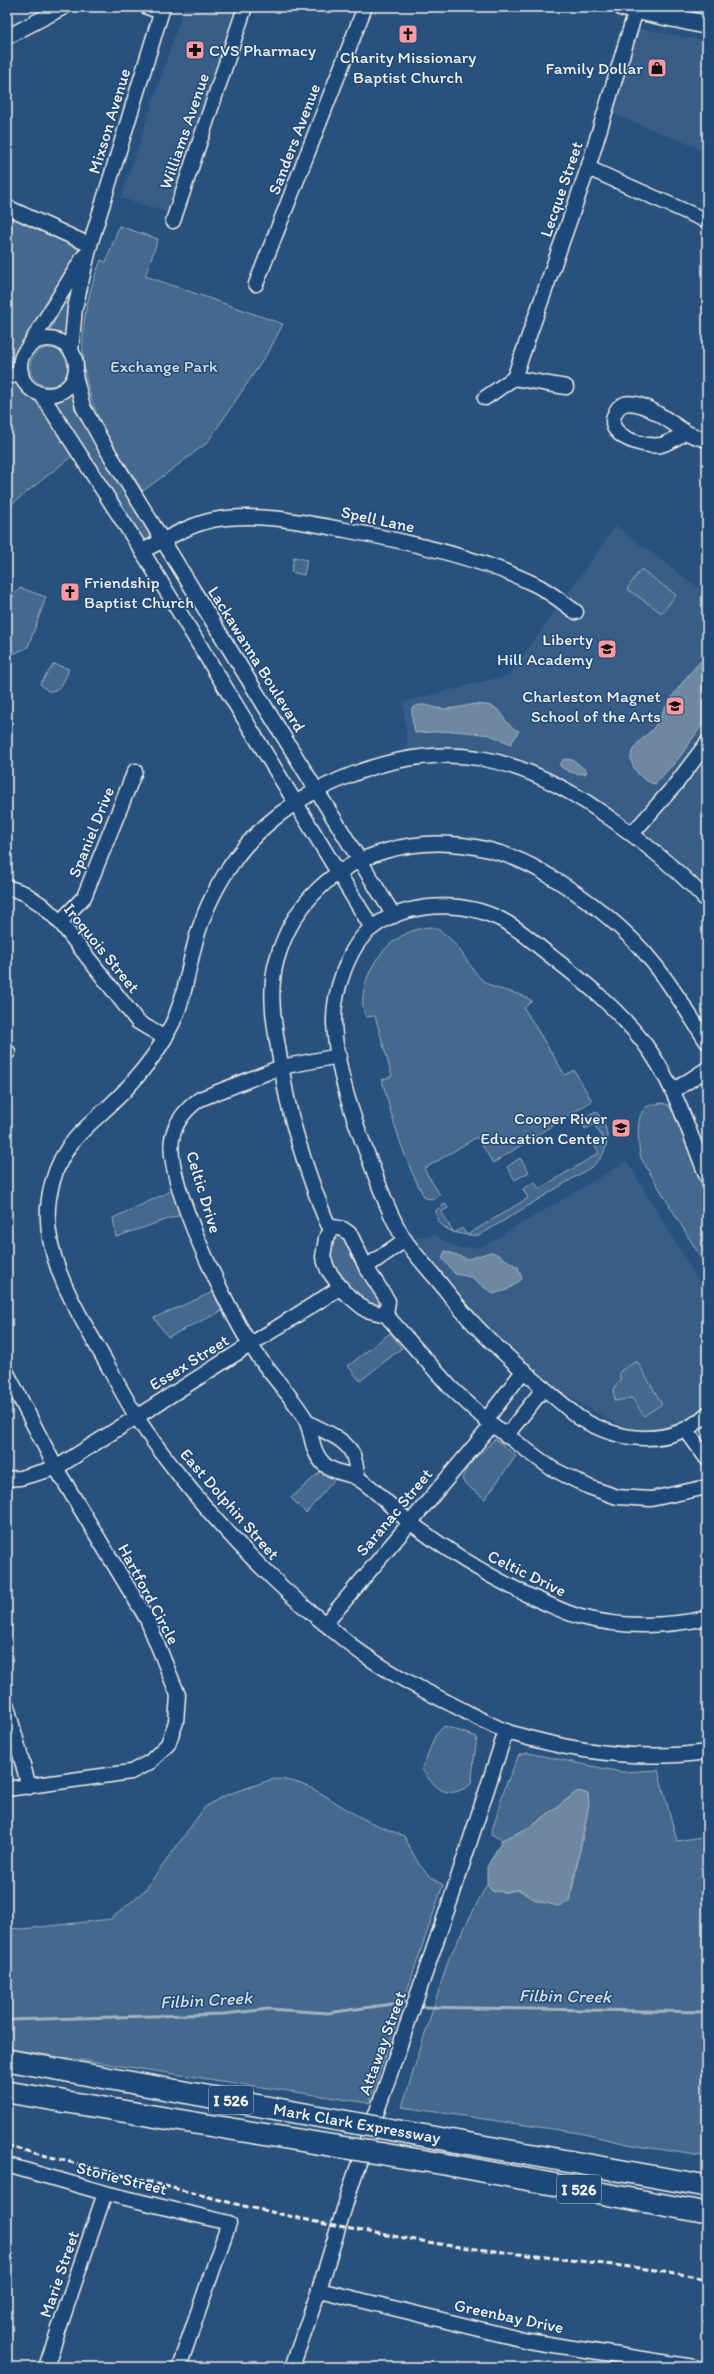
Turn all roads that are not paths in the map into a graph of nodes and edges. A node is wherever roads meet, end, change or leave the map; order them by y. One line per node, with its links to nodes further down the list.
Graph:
1 (64, 7): 8 (street)
2 (147, 7): 6 (street)
3 (245, 7): 11 (street, Williams Avenue)
4 (365, 7): 14 (street, Sanders Avenue)
5 (642, 9): 7 (main road); 9 (street, Lecque Street)
6 (162, 10): 13 (street, Mixson Avenue)
7 (707, 25)
8 (7, 37)
9 (588, 168): 12 (street); 20 (street, Lecque Street)
10 (7, 207): 13 (street)
11 (173, 221)
12 (707, 221)
13 (90, 245): 15 (street); 16 (street)
14 (256, 284)
15 (28, 348): 16 (street); 17 (street)
16 (71, 351): 18 (street)
17 (21, 372): 19 (street); 22 (street)
18 (75, 375): 22 (street); 26 (street, Lackawanna Boulevard)
19 (7, 378)
20 (514, 378): 21 (street); 23 (street)
21 (566, 387)
22 (41, 394): 27 (street)
23 (485, 398)
24 (686, 432): 24 (street); 25 (street)
25 (707, 440)
26 (163, 541): 27 (street, Spell Lane); 28 (street, Spell Lane); 31 (street, Lackawanna Boulevard)
27 (142, 551): 32 (street)
28 (576, 612)
29 (707, 743): 33 (street)
30 (135, 771): 39 (street, Spaniel Drive)
31 (317, 789): 32 (street, East Dolphin Street); 33 (street, East Dolphin Street); 34 (street, Lackawanna Boulevard)
32 (295, 802): 35 (street); 41 (street, East Dolphin Street)
33 (632, 834): 37 (street, East Dolphin Street)
34 (360, 861): 35 (street); 38 (street, Lackawanna Boulevard); 42 (street)
35 (338, 873): 40 (street); 44 (street)
36 (7, 887): 39 (street, Iroquois Street)
37 (707, 901)
38 (394, 916): 40 (street); 46 (street)
39 (60, 922): 41 (street, Iroquois Street)
40 (372, 928): 43 (street)
41 (166, 1038): 58 (street, East Dolphin Street)
42 (707, 1042)
43 (339, 1056): 44 (street, Celtic Drive); 49 (street)
44 (281, 1067): 48 (street); 53 (street, Celtic Drive)
45 (707, 1069): 46 (street)
46 (673, 1091): 47 (street)
47 (707, 1177)
48 (331, 1229): 50 (street); 51 (street)
49 (405, 1240): 50 (street); 54 (street)
50 (366, 1267): 52 (street)
51 (341, 1288): 52 (street); 53 (street, Essex Street)
52 (386, 1315): 60 (street)
53 (250, 1344): 58 (street, Essex Street); 59 (street, Celtic Drive)
54 (524, 1370): 56 (street); 60 (street, Saranac Street)
55 (7, 1373): 64 (street, Hartford Circle)
56 (544, 1388): 61 (street); 62 (street)
57 (707, 1414): 61 (street)
58 (136, 1416): 64 (street, Essex Street); 70 (street, East Dolphin Street)
59 (307, 1422): 66 (street, Celtic Drive); 66 (street, Celtic Drive)
60 (489, 1422): 62 (street); 68 (street, Saranac Street)
61 (686, 1430): 63 (street)
62 (506, 1436): 67 (street)
63 (707, 1459)
64 (56, 1468): 65 (street); 74 (street, Hartford Circle)
65 (7, 1479)
66 (359, 1479): 68 (street, Celtic Drive)
67 (707, 1488)
68 (410, 1523): 69 (street, Celtic Drive); 70 (street, Saranac Street)
69 (707, 1618)
70 (325, 1624): 72 (street, East Dolphin Street)
71 (7, 1706): 74 (street)
72 (506, 1731): 73 (street, East Dolphin Street); 82 (street, Attaway Street)
73 (707, 1752)
74 (29, 1787): 75 (street, Hartford Circle)
75 (7, 1789)
76 (7, 2060): 79 (highway, Mark Clark Expressway / I 526, bridge)
77 (7, 2092): 81 (highway, Mark Clark Expressway / I 526, bridge)
78 (7, 2164): 80 (street, Storie Street)
79 (707, 2186)
80 (105, 2193): 83 (street, Marie Street); 84 (street, Storie Street)
81 (707, 2213)
82 (319, 2290): 85 (street, Attaway Street); 86 (street, Greenbay Drive)
83 (46, 2367)
84 (179, 2367)
85 (292, 2367)
86 (694, 2367)

